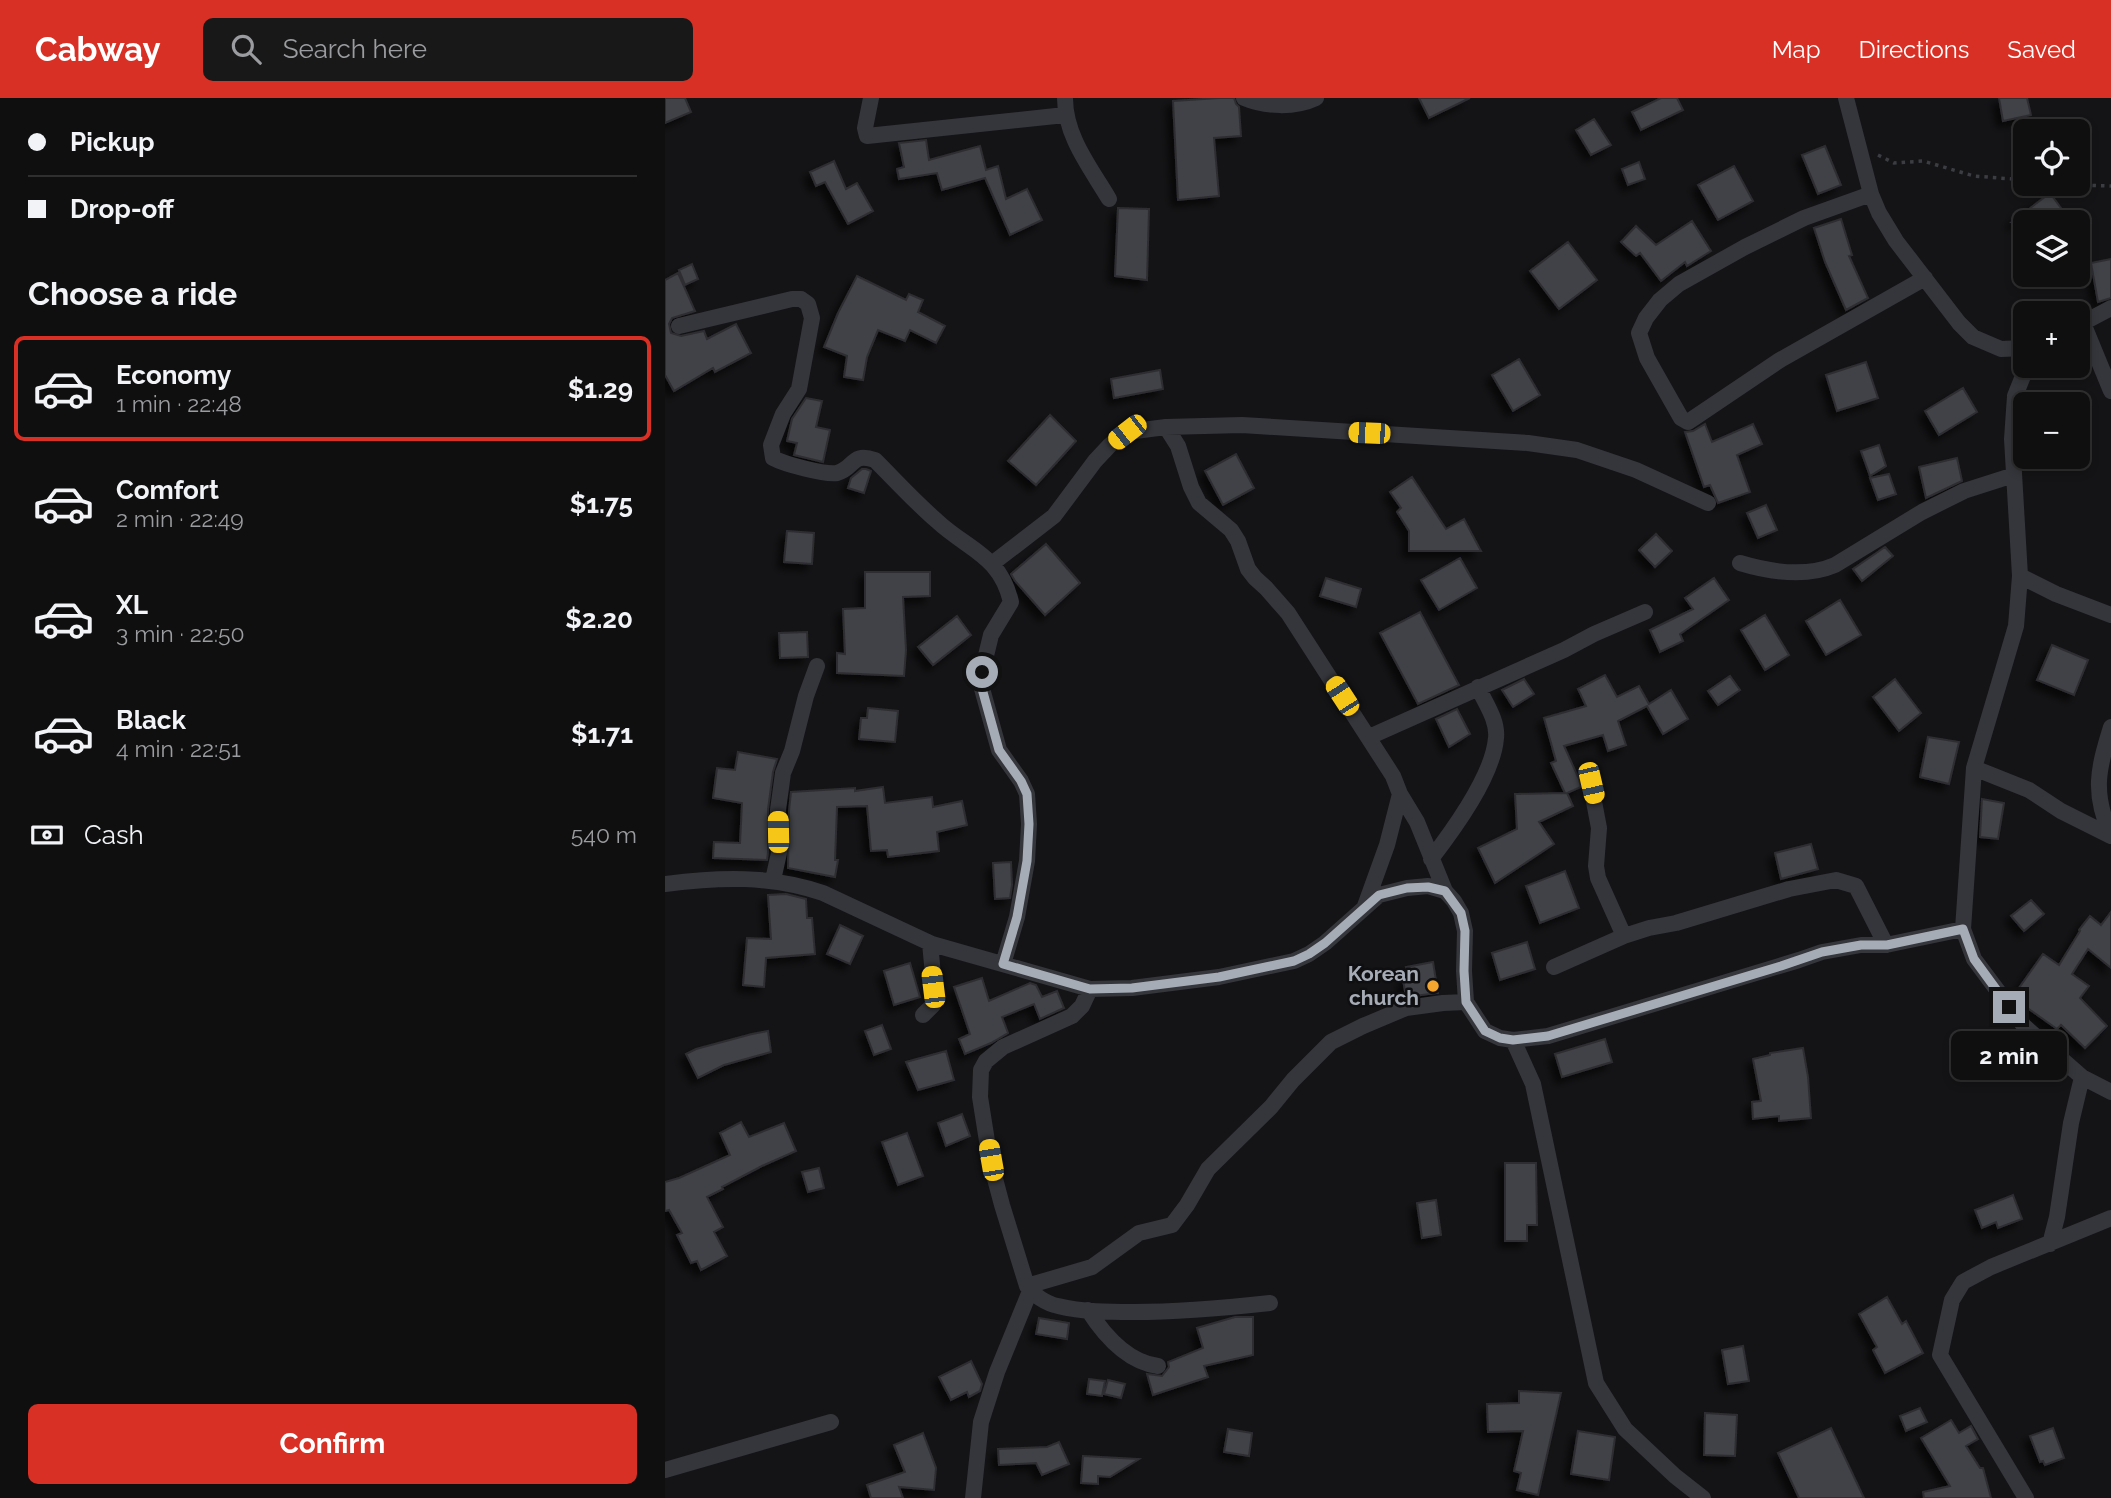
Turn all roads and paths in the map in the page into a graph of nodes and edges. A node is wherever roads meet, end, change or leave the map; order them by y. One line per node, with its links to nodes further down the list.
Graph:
1 (871, 98): 6 (street)
2 (1065, 98): 6 (street)
3 (1244, 98): 4 (street)
4 (1315, 98)
5 (1846, 98): 7 (street)
6 (1065, 116): 12 (street)
7 (1860, 148): 8 (path); 11 (street)
8 (2013, 179)
9 (2090, 185): 10 (path)
10 (2111, 186)
11 (1871, 194): 13 (street); 13 (street)
12 (1109, 199)
13 (1925, 278): 18 (street)
14 (2111, 308): 15 (street)
15 (2090, 319)
16 (679, 326): 25 (street)
17 (2090, 346): 20 (street)
18 (2013, 348)
19 (2022, 378): 22 (street)
20 (2111, 391)
21 (1165, 427): 23 (street); 25 (street); 32 (street)
22 (2014, 475): 24 (street); 26 (street)
23 (1708, 503)
24 (1740, 562)
25 (993, 563): 47 (street)
26 (2020, 576): 28 (street); 34 (street)
27 (1645, 612): 30 (street)
28 (2111, 615)
29 (817, 666): 39 (street)
30 (1478, 687): 32 (street); 38 (street)
31 (2111, 727): 33 (street)
32 (1369, 737): 36 (street)
33 (2107, 754): 37 (street)
34 (1974, 768): 37 (street); 43 (street)
35 (1588, 770): 44 (street)
36 (1400, 794): 38 (street); 42 (street)
37 (2111, 835)
38 (1431, 859): 41 (street)
39 (773, 880): 40 (street); 45 (street)
40 (665, 884)
41 (1445, 891): 42 (street); 50 (street)
42 (1365, 906): 49 (street)
43 (1963, 929): 46 (street); 53 (street)
44 (1624, 936): 46 (street); 48 (street)
45 (930, 943): 47 (street); 51 (street)
46 (1887, 945): 52 (street)
47 (1003, 964): 49 (street)
48 (1554, 967)
49 (1090, 989): 57 (street)
50 (1466, 1002): 52 (street); 57 (street)
51 (923, 1015)
52 (1513, 1040): 64 (street)
53 (2082, 1077): 54 (street); 56 (street)
54 (2111, 1092)
55 (2111, 1218): 56 (street)
56 (2050, 1244): 65 (street)
57 (1029, 1288): 59 (street); 63 (street)
58 (1270, 1303): 59 (street)
59 (1088, 1310): 60 (street)
60 (1158, 1366)
61 (831, 1422): 62 (street)
62 (665, 1470)
63 (973, 1498)
64 (1703, 1498)
65 (2026, 1498)

